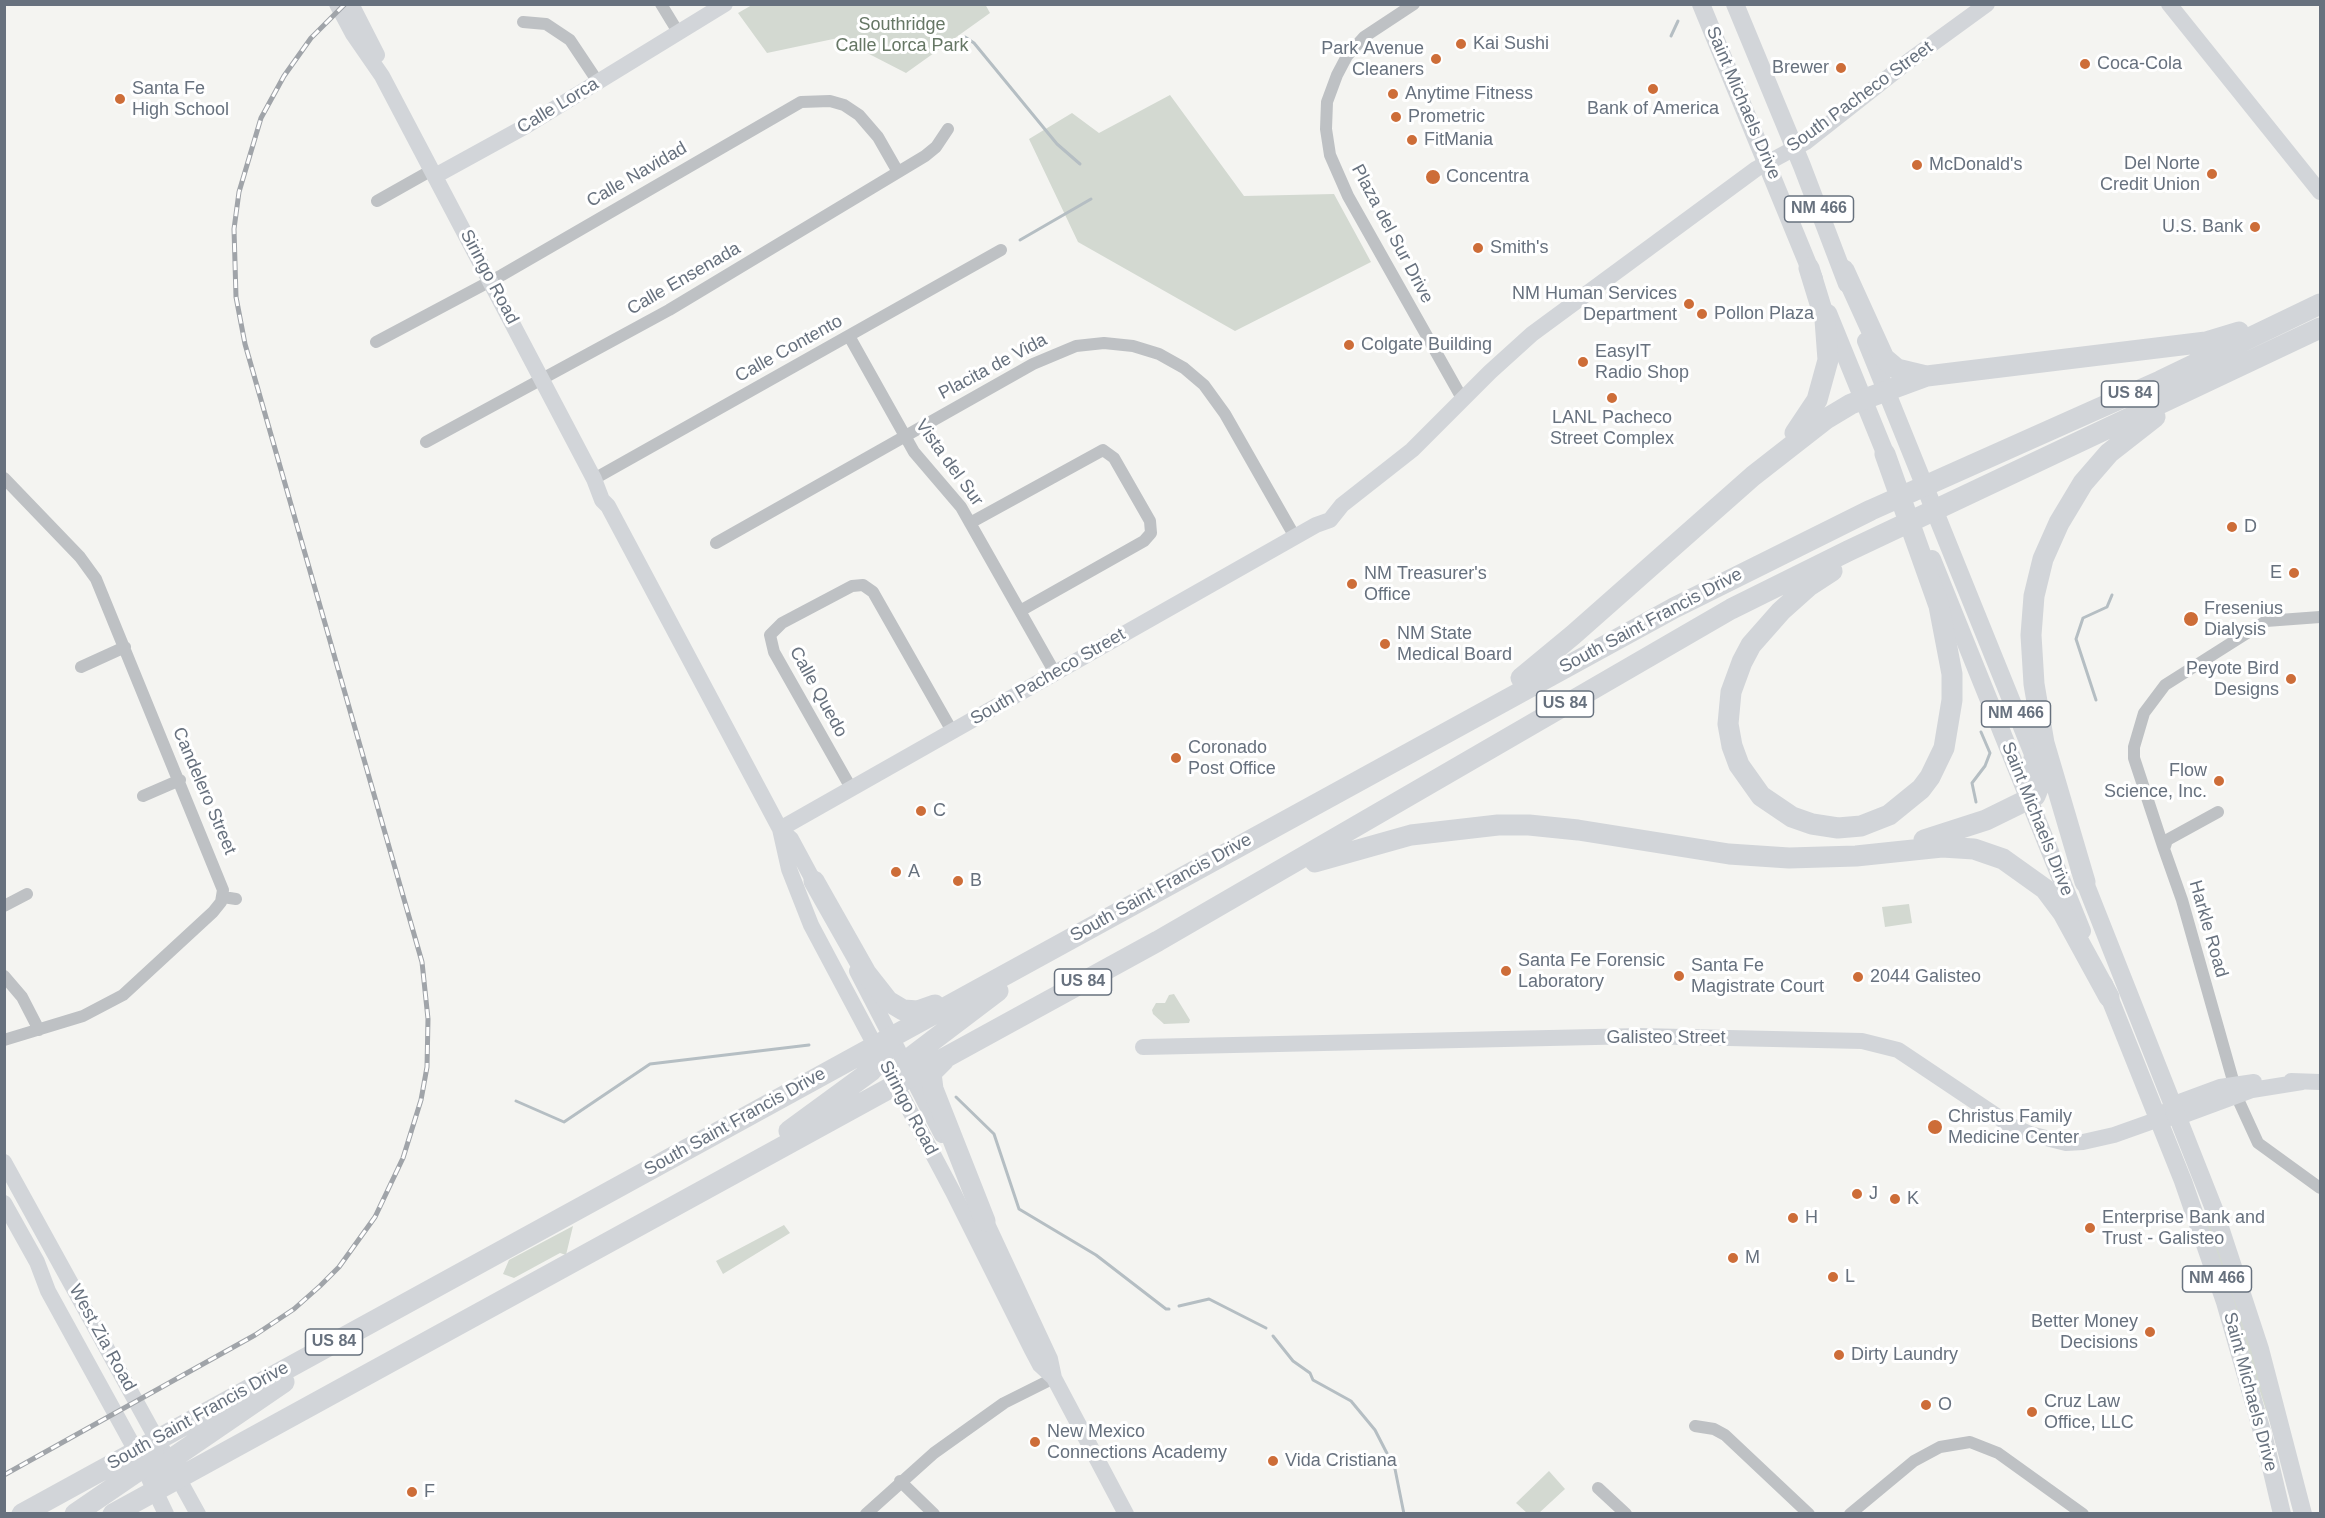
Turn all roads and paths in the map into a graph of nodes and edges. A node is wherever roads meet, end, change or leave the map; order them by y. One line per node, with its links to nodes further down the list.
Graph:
1 (337, 4): 12 (street, Siringo Road)
2 (351, 4): 12 (street, Siringo Road)
3 (661, 4): 11 (street)
4 (726, 4): 11 (street, Calle Lorca)
5 (1414, 4): 34 (street, Plaza del Sur Drive)
6 (1701, 4): 16 (main road, Saint Michaels Drive / NM 466)
7 (1735, 4): 15 (main road, Saint Michaels Drive / NM 466)
8 (1987, 4): 15 (street, South Pacheco Street)
9 (2169, 4): 19 (street)
10 (524, 22): 13 (street)
11 (678, 32): 13 (street, Calle Lorca)
12 (382, 76): 18 (street, Siringo Road)
13 (598, 82): 18 (street, Calle Lorca)
14 (948, 129): 17 (street, Calle Ensenada)
15 (1795, 148): 16 (street, South Pacheco Street); 23 (main road, Saint Michaels Drive / NM 466)
16 (1767, 163): 22 (main road, Saint Michaels Drive / NM 466); 34 (street, South Pacheco Street)
17 (898, 172): 24 (street, Calle Navidad); 31 (street, Calle Ensenada)
18 (433, 173): 20 (street); 24 (street, Siringo Road)
19 (2320, 192)
20 (377, 201)
21 (1001, 250): 27 (street, Calle Contento)
22 (1809, 268): 33 (main road, Saint Michaels Drive / NM 466); 38 (highway)
23 (1844, 270): 29 (highway); 32 (main road, Saint Michaels Drive / NM 466)
24 (491, 281): 28 (street, Calle Navidad); 31 (street, Siringo Road)
25 (2312, 308): 29 (highway); 51 (highway, South Saint Francis Drive / US 84)
26 (2320, 328): 30 (highway, South Saint Francis Drive / US 84)
27 (849, 336): 35 (street, Vista del Sur); 40 (street, Calle Contento)
28 (376, 342)
29 (1927, 376): 32 (highway)
30 (2217, 378): 43 (highway, South Saint Francis Drive / US 84); 62 (highway)
31 (542, 379): 36 (street, Calle Ensenada); 40 (street, Siringo Road)
32 (1886, 389): 33 (highway); 52 (main road, Saint Michaels Drive / NM 466)
33 (1862, 399): 37 (main road, Saint Michaels Drive / NM 466); 38 (highway)
34 (1463, 400): 42 (street, South Pacheco Street)
35 (905, 436): 41 (street, Vista del Sur); 42 (street, Placita de Vida); 44 (street, Placita de Vida)
36 (426, 442)
37 (1885, 454): 43 (highway); 56 (main road, Saint Michaels Drive / NM 466)
38 (1753, 476): 51 (highway)
39 (4, 478): 47 (street, Candelero Street)
40 (594, 479): 58 (street, Siringo Road)
41 (970, 523): 45 (street, Vista del Sur); 45 (street)
42 (1295, 537): 49 (street, South Pacheco Street)
43 (1884, 537): 63 (highway, South Saint Francis Drive / US 84)
44 (716, 543)
45 (1020, 611): 49 (street, Vista del Sur)
46 (2320, 617): 59 (street, Harkle Road)
47 (125, 647): 48 (street); 53 (street, Candelero Street)
48 (81, 667)
49 (1055, 673): 50 (street, South Pacheco Street)
50 (952, 731): 54 (street, South Pacheco Street); 54 (street, Calle Quedo)
51 (1430, 740): 68 (highway, South Saint Francis Drive / US 84)
52 (2034, 758): 56 (highway); 62 (main road, Saint Michaels Drive / NM 466)
53 (180, 780): 55 (street); 65 (street, Candelero Street)
54 (851, 788): 58 (street, South Pacheco Street)
55 (144, 796)
56 (2029, 800): 60 (highway); 71 (main road, Saint Michaels Drive / NM 466)
57 (2218, 812): 59 (street)
58 (780, 829): 61 (street, Siringo Road); 74 (street, Siringo Road)
59 (2164, 849): 79 (street, Harkle Road)
60 (1889, 851): 63 (highway); 71 (highway)
61 (814, 881): 69 (highway); 74 (street, Siringo Road)
62 (2085, 882): 80 (main road, Saint Michaels Drive / NM 466)
63 (1254, 887): 76 (highway, South Saint Francis Drive / US 84)
64 (27, 894): 67 (street)
65 (223, 897): 66 (street); 72 (street)
66 (236, 899)
67 (4, 906)
68 (1089, 928): 69 (highway, South Saint Francis Drive / US 84); 77 (highway)
69 (1009, 972): 74 (highway, South Saint Francis Drive / US 84)
70 (4, 976): 72 (street)
71 (2109, 997): 81 (main road, Saint Michaels Drive / NM 466)
72 (39, 1030): 73 (street)
73 (4, 1040)
74 (882, 1047): 77 (street, Siringo Road); 77 (street, Siringo Road); 83 (highway); 90 (highway, South Saint Francis Drive / US 84)
75 (1143, 1047): 81 (street, Galisteo Street)
76 (949, 1056): 77 (highway, South Saint Francis Drive / US 84); 88 (highway)
77 (904, 1075): 83 (highway, South Saint Francis Drive / US 84); 88 (street, Siringo Road); 91 (street, Siringo Road)
78 (2320, 1082): 79 (street, Galisteo Street)
79 (2235, 1090): 80 (street, Galisteo Street); 85 (street, Harkle Road)
80 (2176, 1111): 81 (street, Galisteo Street); 112 (main road, Saint Michaels Drive / NM 466)
81 (2159, 1119): 111 (main road, Saint Michaels Drive / NM 466)
82 (4, 1162): 86 (street, West Zia Road)
83 (731, 1175): 95 (highway, South Saint Francis Drive / US 84)
84 (4, 1179): 86 (street)
85 (2320, 1188)
86 (21, 1192): 89 (street, West Zia Road)
87 (4, 1202): 89 (street); 94 (street, West Zia Road)
88 (985, 1221): 91 (street, Siringo Road)
89 (65, 1271): 93 (street, West Zia Road)
90 (350, 1333): 93 (highway, South Saint Francis Drive / US 84); 95 (highway)
91 (1054, 1378): 96 (street); 106 (street, Siringo Road)
92 (1695, 1426): 108 (street)
93 (157, 1439): 94 (highway, South Saint Francis Drive / US 84); 95 (street, West Zia Road)
94 (140, 1460): 98 (street, West Zia Road); 99 (highway, South Saint Francis Drive / US 84); 100 (highway)
95 (174, 1469): 98 (highway); 103 (street, West Zia Road)
96 (900, 1481): 104 (street); 105 (street)
97 (1598, 1488): 107 (street)
98 (154, 1490): 101 (highway); 102 (street, West Zia Road)
99 (22, 1514)
100 (75, 1514)
101 (113, 1514)
102 (166, 1514)
103 (198, 1514)
104 (866, 1514)
105 (934, 1514)
106 (1126, 1514)
107 (1626, 1514)
108 (1809, 1514)
109 (1850, 1514): 110 (street)
110 (2084, 1514)
111 (2282, 1514)
112 (2303, 1514)

